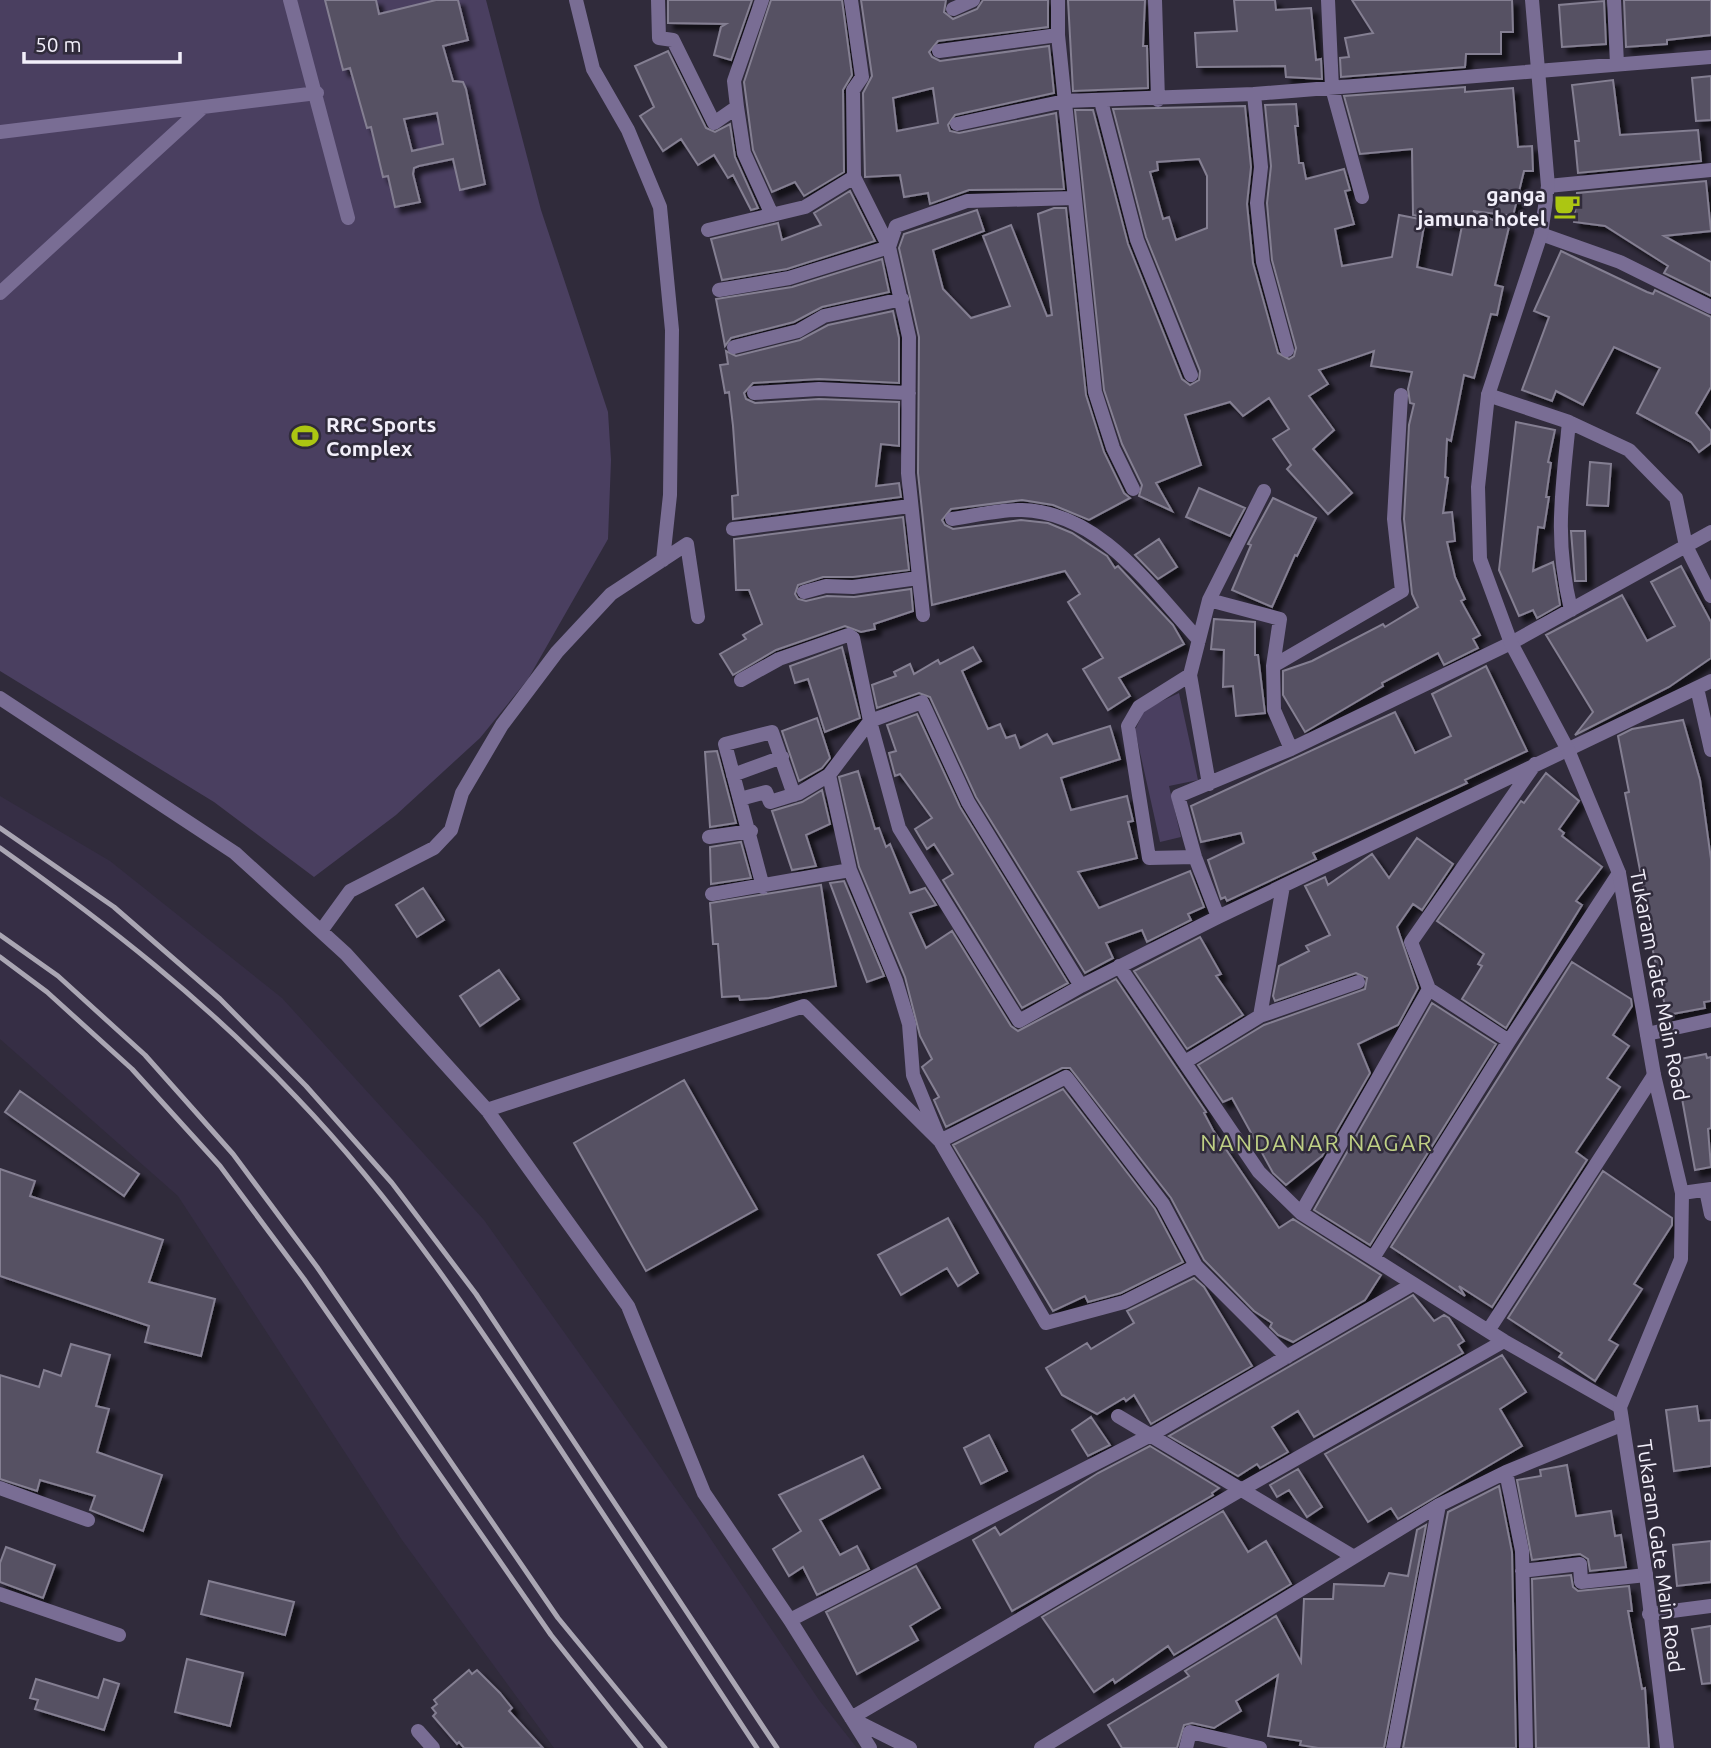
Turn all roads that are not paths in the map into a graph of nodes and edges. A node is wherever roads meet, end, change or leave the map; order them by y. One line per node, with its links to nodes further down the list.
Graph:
1 (290, 0): 19 (street)
2 (576, 0): 57 (street)
3 (658, 0): 24 (street)
4 (762, 0): 24 (street)
5 (851, 0): 29 (street)
6 (973, 0): 12 (street)
7 (1058, 0): 13 (street)
8 (1155, 0): 21 (street)
9 (1328, 0): 18 (street)
10 (1532, 0): 17 (street, Tukaram Gate Main Road)
11 (1614, 0): 16 (street)
12 (953, 9)
13 (1058, 35): 14 (street); 22 (street)
14 (939, 51)
15 (1711, 57): 16 (street)
16 (1617, 64): 17 (street)
17 (1538, 70): 18 (street); 30 (street, Tukaram Gate Main Road)
18 (1332, 88): 20 (street); 31 (street)
19 (317, 93): 25 (street); 34 (street)
20 (1254, 94): 21 (street); 43 (street)
21 (1158, 100): 23 (street)
22 (1065, 101): 23 (street); 26 (street); 32 (street)
23 (1101, 101): 44 (street)
24 (737, 107): 33 (street)
25 (201, 109): 27 (street); 39 (street)
26 (957, 124)
27 (0, 132)
28 (1711, 170): 30 (street)
29 (854, 177): 33 (street); 37 (street)
30 (1548, 186): 36 (street, Tukaram Gate Main Road)
31 (1362, 197)
32 (1074, 198): 37 (street); 50 (street)
33 (772, 215): 35 (street)
34 (348, 218)
35 (708, 230)
36 (1541, 234): 41 (street); 48 (street, Tukaram Gate Main Road)
37 (889, 247): 38 (street); 40 (street)
38 (719, 290)
39 (0, 293)
40 (902, 299): 42 (street); 46 (street)
41 (1711, 307)
42 (734, 347)
43 (1287, 350)
44 (1191, 375)
45 (754, 393): 46 (street)
46 (909, 393): 52 (street)
47 (1401, 395): 67 (street)
48 (1488, 395): 49 (street); 66 (street, Tukaram Gate Main Road)
49 (1569, 422): 56 (street); 62 (street)
50 (1133, 489)
51 (1264, 491): 61 (street)
52 (910, 506): 54 (street); 58 (street)
53 (952, 519): 65 (street)
54 (733, 529)
55 (1711, 532): 56 (street)
56 (1686, 546): 60 (street); 62 (street)
57 (663, 560): 64 (street); 95 (street)
58 (918, 578): 59 (street); 63 (street)
59 (804, 592)
60 (1711, 596)
61 (1209, 600): 65 (street); 67 (street)
62 (1571, 610): 66 (street)
63 (923, 615)
64 (698, 617)
65 (1199, 640): 68 (street)
66 (1511, 643): 74 (street); 75 (street, Tukaram Gate Main Road)
67 (1273, 666): 74 (street)
68 (1189, 675): 82 (street); 88 (street)
69 (741, 680): 73 (street)
70 (1711, 681): 71 (street)
71 (1697, 688): 75 (street); 76 (street)
72 (0, 698): 95 (street)
73 (870, 721): 81 (street); 98 (street); 98 (street)
74 (1291, 749): 82 (street)
75 (1568, 750): 78 (street); 90 (street, Tukaram Gate Main Road)
76 (1711, 750)
77 (782, 757): 79 (street); 80 (street); 84 (street)
78 (1536, 763): 91 (street); 99 (street)
79 (758, 766): 80 (street); 83 (street)
80 (733, 775): 85 (street)
81 (829, 775): 84 (street); 89 (street)
82 (1209, 784): 88 (street)
83 (766, 792): 84 (street); 85 (street)
84 (794, 795)
85 (740, 799): 86 (street)
86 (751, 831): 87 (street); 92 (street)
87 (709, 837)
88 (1195, 857): 94 (street)
89 (850, 870): 92 (street); 107 (street)
90 (1619, 873): 102 (street, Tukaram Gate Main Road); 103 (street)
91 (1283, 886): 94 (street); 100 (street)
92 (764, 887): 93 (street)
93 (712, 894)
94 (1218, 918): 96 (street)
95 (321, 931): 106 (street)
96 (1119, 966): 98 (street); 104 (street)
97 (1357, 982): 100 (street)
98 (1080, 986)
99 (1429, 989): 103 (street); 110 (street)
100 (1260, 1016): 104 (street)
101 (1711, 1020): 102 (street)
102 (1647, 1034): 105 (street, Tukaram Gate Main Road)
103 (1508, 1041): 112 (street)
104 (1185, 1062): 110 (street)
105 (1654, 1075): 109 (street, Tukaram Gate Main Road); 115 (street)
106 (486, 1110): 107 (street); 133 (street)
107 (940, 1141): 113 (street); 113 (street)
108 (1709, 1189): 109 (street); 111 (street)
109 (1682, 1193): 118 (street, Tukaram Gate Main Road)
110 (1301, 1213): 112 (street)
111 (1711, 1214)
112 (1373, 1258): 114 (street)
113 (1196, 1266): 117 (street)
114 (1413, 1284): 115 (street); 117 (street)
115 (1488, 1331): 116 (street)
116 (1504, 1340): 118 (street); 124 (street)
117 (1287, 1357): 121 (street)
118 (1619, 1407): 120 (street, Tukaram Gate Main Road)
119 (1118, 1416): 121 (street)
120 (1621, 1425): 122 (street); 129 (street, Tukaram Gate Main Road)
121 (1151, 1436): 124 (street); 133 (street)
122 (1506, 1472): 125 (street); 128 (street)
123 (0, 1488): 126 (street)
124 (1239, 1491): 127 (street); 135 (street)
125 (1439, 1506): 127 (street); 143 (street)
126 (88, 1520)
127 (1354, 1557): 140 (street)
128 (1522, 1571): 129 (street); 144 (street)
129 (1646, 1575): 132 (street, Tukaram Gate Main Road)
130 (0, 1594): 134 (street)
131 (1711, 1606): 132 (street)
132 (1649, 1614): 145 (street, Tukaram Gate Main Road)
133 (790, 1620): 135 (street)
134 (119, 1635)
135 (851, 1718): 138 (street); 139 (street)
136 (418, 1731): 137 (street)
137 (433, 1748)
138 (870, 1748)
139 (909, 1748)
140 (1041, 1748)
141 (1186, 1748): 142 (street)
142 (1260, 1748)
143 (1393, 1748)
144 (1526, 1748)
145 (1667, 1748)

